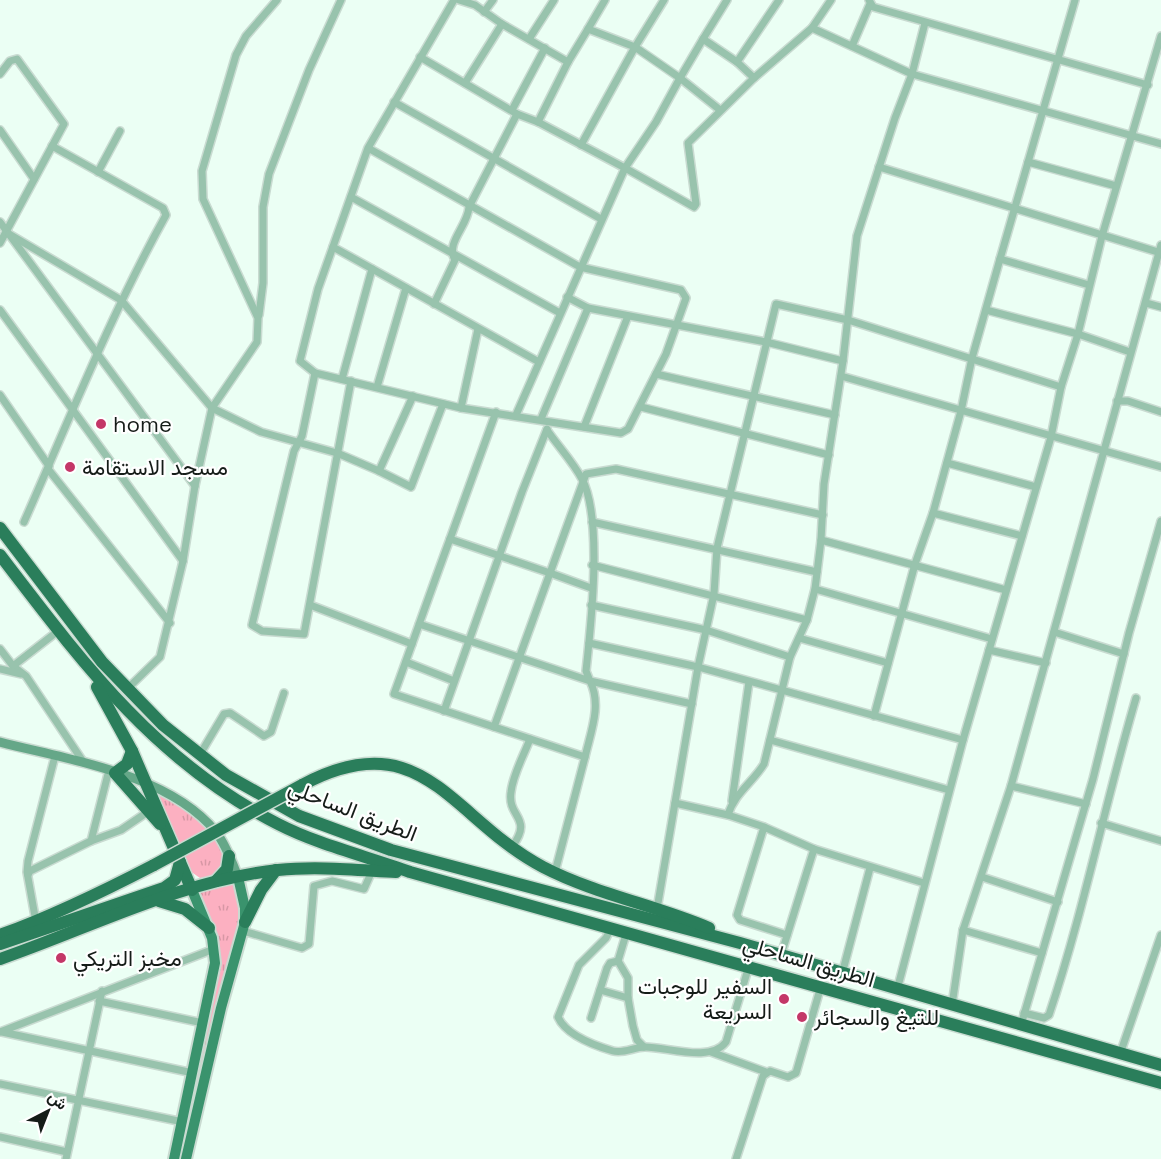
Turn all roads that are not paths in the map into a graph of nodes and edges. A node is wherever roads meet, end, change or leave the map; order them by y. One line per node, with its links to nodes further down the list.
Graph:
1 (276, 0): 80 (street)
2 (341, 0): 80 (street)
3 (454, 0): 25 (street)
4 (459, 0): 14 (street)
5 (493, 0): 14 (street)
6 (554, 0): 20 (street)
7 (605, 0): 18 (street)
8 (664, 0): 23 (street)
9 (727, 0): 21 (street)
10 (779, 0): 28 (street)
11 (831, 0): 17 (street)
12 (1075, 0): 26 (street)
13 (870, 2): 15 (street); 22 (street)
14 (484, 12): 16 (street)
15 (925, 23): 26 (street); 30 (street)
16 (502, 24): 20 (street); 33 (street)
17 (813, 28): 22 (street); 32 (street)
18 (588, 29): 23 (street); 27 (street)
19 (1161, 36): 34 (street)
20 (529, 39): 24 (street)
21 (704, 39): 28 (street); 31 (street)
22 (852, 46): 30 (street)
23 (636, 47): 31 (street); 44 (street)
24 (545, 48): 27 (street); 38 (street)
25 (420, 57): 33 (street); 35 (street)
26 (1056, 59): 34 (street); 37 (street)
27 (568, 62): 39 (street)
28 (737, 62): 32 (street)
29 (0, 74): 45 (street)
30 (912, 74): 37 (street); 49 (street)
31 (680, 78): 36 (street); 50 (street)
32 (754, 78): 36 (street)
33 (465, 83): 38 (street)
34 (1148, 85): 42 (street)
35 (394, 102): 46 (street); 47 (street)
36 (720, 110): 50 (street)
37 (1042, 111): 42 (street); 48 (street)
38 (514, 112): 39 (street); 47 (street)
39 (538, 122): 44 (street)
40 (0, 130): 52 (street)
41 (120, 131): 51 (street)
42 (1132, 136): 43 (street); 53 (street)
43 (1161, 144)
44 (581, 145): 50 (street)
45 (52, 146): 51 (street); 52 (street)
46 (368, 148): 54 (street); 55 (street)
47 (493, 160): 55 (street); 57 (street)
48 (1028, 162): 53 (street); 56 (street)
49 (879, 167): 56 (street); 81 (street)
50 (625, 168): 57 (street)
51 (98, 172): 71 (street)
52 (34, 178): 59 (street)
53 (1116, 186): 60 (street)
54 (351, 197): 62 (street); 64 (street)
55 (469, 207): 64 (street); 66 (street)
56 (1014, 210): 60 (street); 65 (street)
57 (601, 219): 66 (street)
58 (0, 222): 59 (street)
59 (7, 233): 61 (street); 71 (street); 86 (street)
60 (1102, 236): 63 (street); 68 (street)
61 (0, 243)
62 (333, 247): 67 (street); 91 (street)
63 (1160, 250): 72 (street)
64 (451, 253): 73 (street); 78 (street)
65 (1000, 259): 68 (street); 77 (street)
66 (580, 267): 70 (street); 82 (street)
67 (372, 269): 69 (street); 94 (street)
68 (1089, 285): 84 (street)
69 (406, 288): 73 (street); 96 (street)
70 (567, 297): 75 (street); 78 (street)
71 (121, 300): 86 (street); 104 (street)
72 (1146, 303): 74 (street); 87 (street)
73 (434, 304): 83 (street)
74 (1161, 307)
75 (588, 308): 79 (street); 112 (street)
76 (0, 310): 106 (street)
77 (986, 310): 84 (street); 88 (street)
78 (560, 313): 90 (street)
79 (628, 316): 82 (street); 114 (street)
80 (258, 318): 104 (street)
81 (848, 320): 85 (street); 88 (street); 89 (street)
82 (677, 324): 85 (street); 92 (street)
83 (478, 329): 90 (street); 105 (street)
84 (1078, 334): 87 (street); 97 (street)
85 (766, 342): 89 (street); 100 (street)
86 (97, 352): 106 (street); 127 (street)
87 (1130, 352): 101 (street)
88 (972, 358): 97 (street); 107 (street)
89 (843, 361): 93 (street)
90 (539, 362): 110 (street)
91 (315, 373): 94 (street); 118 (street)
92 (656, 374): 100 (street); 103 (street)
93 (841, 376): 107 (street); 111 (street)
94 (342, 379): 95 (street)
95 (351, 381): 96 (street); 120 (street)
96 (377, 387): 99 (street)
97 (1061, 387): 117 (street)
98 (0, 395): 123 (street)
99 (414, 396): 102 (street); 125 (street)
100 (753, 396): 111 (street); 116 (street)
101 (1117, 401): 109 (street); 119 (street)
102 (443, 404): 105 (street); 125 (street)
103 (641, 407): 114 (street); 116 (street)
104 (212, 408): 118 (street); 127 (street)
105 (461, 408): 108 (street)
106 (72, 410): 123 (street); 142 (street)
107 (961, 411): 117 (street); 122 (street)
108 (496, 412): 110 (street); 137 (street)
109 (1161, 412)
110 (516, 415): 112 (street)
111 (835, 416): 121 (street)
112 (541, 419): 113 (street)
113 (551, 421): 114 (street); 115 (street)
114 (584, 427)
115 (547, 430): 126 (street); 140 (street)
116 (744, 433): 121 (street); 129 (street)
117 (1051, 437): 119 (street); 128 (street)
118 (298, 443): 120 (street); 151 (street)
119 (1104, 450): 124 (street); 159 (street)
120 (337, 453): 125 (street); 151 (street)
121 (828, 454): 131 (street)
122 (947, 463): 128 (street); 130 (street)
123 (49, 467): 133 (street); 155 (street)
124 (1161, 467)
125 (380, 471)
126 (582, 480): 129 (street); 134 (street); 146 (street)
127 (195, 486): 142 (street)
128 (1036, 488): 136 (street)
129 (730, 495): 131 (street); 139 (street)
130 (933, 513): 136 (street); 143 (street)
131 (822, 514): 138 (street)
132 (1161, 521): 167 (street)
133 (24, 522)
134 (592, 522): 139 (street); 144 (street)
135 (0, 528): 181 (highway, الطريق الساحلي)
136 (1022, 536): 149 (street)
137 (450, 539): 140 (street); 156 (street)
138 (821, 540): 143 (street); 145 (street)
139 (717, 548): 145 (street); 150 (street)
140 (499, 554): 146 (street); 162 (street)
141 (0, 555): 158 (highway, الطريق الساحلي)
142 (183, 561): 155 (street)
143 (915, 564): 149 (street); 153 (street)
144 (592, 565): 147 (street); 150 (street)
145 (817, 572): 148 (street)
146 (550, 573): 147 (street); 170 (street)
147 (591, 588): 152 (street)
148 (815, 589): 153 (street); 154 (street)
149 (1006, 590): 161 (street)
150 (714, 594): 154 (street); 157 (street)
151 (309, 605): 164 (street)
152 (591, 605): 157 (street); 163 (street)
153 (902, 612): 161 (street); 172 (street)
154 (807, 620): 160 (street)
155 (170, 623): 181 (street)
156 (419, 624): 162 (street); 164 (street)
157 (706, 630): 169 (street); 175 (street)
158 (58, 631): 168 (highway, الطريق الساحلي); 174 (street)
159 (1054, 632): 167 (street); 173 (street)
160 (799, 638): 169 (street); 172 (street)
161 (992, 639): 166 (street)
162 (469, 641): 170 (street); 178 (street)
163 (589, 642): 175 (street); 179 (street)
164 (412, 644): 171 (street)
165 (0, 649): 174 (street)
166 (989, 650): 173 (street); 191 (street)
167 (1124, 654): 204 (street)
168 (77, 656): 193 (highway); 219 (highway, الطريق الساحلي)
169 (790, 657): 182 (street)
170 (519, 658): 179 (street); 188 (street)
171 (406, 662): 178 (street); 186 (street)
172 (888, 663): 187 (street)
173 (1046, 663): 200 (street)
174 (13, 666): 177 (street)
175 (698, 667): 180 (street); 185 (street)
176 (0, 669): 177 (street)
177 (26, 676): 197 (street)
178 (454, 681): 186 (street)
179 (590, 681): 185 (street); 196 (street)
180 (749, 682): 182 (street); 203 (street)
181 (126, 690): 195 (highway, الطريق الساحلي)
182 (783, 691): 187 (street); 190 (street)
183 (284, 693): 195 (street)
184 (1136, 698): 207 (street)
185 (692, 704): 202 (street)
186 (444, 711): 188 (street)
187 (874, 716): 191 (street)
188 (494, 727): 189 (street)
189 (530, 739): 196 (street); 212 (street)
190 (770, 740): 201 (street); 203 (street)
191 (963, 740): 201 (street)
192 (0, 742): 194 (street)
193 (132, 751): 198 (highway); 199 (highway)
194 (55, 756): 197 (street); 221 (street)
195 (199, 756): 229 (highway, الطريق الساحلي)
196 (585, 757): 220 (street)
197 (85, 765): 198 (street)
198 (112, 771): 199 (street); 205 (highway); 210 (street)
199 (148, 785): 209 (highway); 214 (street)
200 (1011, 786): 204 (street); 223 (street)
201 (949, 790): 224 (street)
202 (675, 803): 206 (street); 229 (street)
203 (731, 803): 206 (street)
204 (1086, 804): 228 (street)
205 (149, 811): 209 (highway); 210 (street)
206 (728, 815): 208 (street)
207 (1101, 823): 211 (street); 255 (street)
208 (764, 827): 213 (street); 237 (street)
209 (166, 832): 215 (highway)
210 (92, 841): 221 (street)
211 (1161, 841)
212 (512, 847): 220 (highway); 230 (highway, bridge)
213 (814, 849): 216 (street); 237 (street)
214 (230, 856): 222 (street); 225 (highway)
215 (179, 861): 226 (highway); 239 (highway)
216 (870, 868): 224 (street); 246 (street)
217 (276, 870): 218 (highway, الطريق الساحلي); 222 (highway, الطريق الساحلي); 231 (highway)
218 (372, 871): 219 (highway, الطريق الساحلي); 231 (street)
219 (410, 872): 233 (highway, الطريق الساحلي)
220 (555, 872): 229 (highway)
221 (27, 875): 230 (street)
222 (238, 877): 225 (highway, الطريق الساحلي); 231 (main road)
223 (982, 877): 228 (street); 234 (street)
224 (924, 883): 249 (street)
225 (212, 884): 226 (highway, الطريق الساحلي)
226 (192, 890): 227 (highway, الطريق الساحلي); 232 (main road)
227 (158, 900): 232 (highway); 243 (highway, الطريق الساحلي)
228 (1058, 902): 241 (street)
229 (657, 916): 242 (highway, الطريق الساحلي)
230 (36, 922): 236 (highway)
231 (244, 926): 269 (main road)
232 (208, 927): 240 (main road)
233 (612, 927): 235 (highway, الطريق الساحلي); 258 (street)
234 (963, 930): 241 (street); 253 (street)
235 (627, 931): 244 (street); 245 (highway, الطريق الساحلي)
236 (0, 934)
237 (787, 935): 242 (street)
238 (1161, 935): 261 (street)
239 (0, 944)
240 (214, 949): 250 (street); 256 (main road)
241 (1042, 953): 255 (street)
242 (780, 956): 246 (highway, الطريق الساحلي)
243 (0, 959)
244 (618, 961): 248 (street); 251 (street)
245 (749, 966): 247 (highway, الطريق الساحلي); 260 (street)
246 (842, 974): 249 (highway, الطريق الساحلي)
247 (821, 986): 263 (street); 265 (highway, الطريق الساحلي)
248 (600, 990): 251 (street); 254 (street)
249 (897, 990): 253 (highway, الطريق الساحلي)
250 (102, 991): 252 (street); 257 (street)
251 (628, 998): 258 (street)
252 (99, 1001): 256 (street); 259 (street)
253 (952, 1005): 255 (highway, الطريق الساحلي)
254 (591, 1018)
255 (1023, 1019): 261 (highway, الطريق الساحلي)
256 (203, 1023): 264 (main road)
257 (0, 1032): 259 (street)
258 (644, 1047): 260 (street)
259 (88, 1050): 264 (street); 267 (street)
260 (711, 1052): 263 (street)
261 (1120, 1054): 262 (highway, الطريق الساحلي)
262 (1161, 1065)
263 (766, 1072): 274 (street)
264 (193, 1073): 268 (main road)
265 (1161, 1083)
266 (0, 1084): 267 (street)
267 (78, 1101): 268 (street); 271 (street)
268 (183, 1122): 269 (main road); 272 (main road)
269 (195, 1123): 273 (main road)
270 (0, 1137): 271 (street)
271 (67, 1156)
272 (174, 1159)
273 (186, 1159)
274 (736, 1159)

